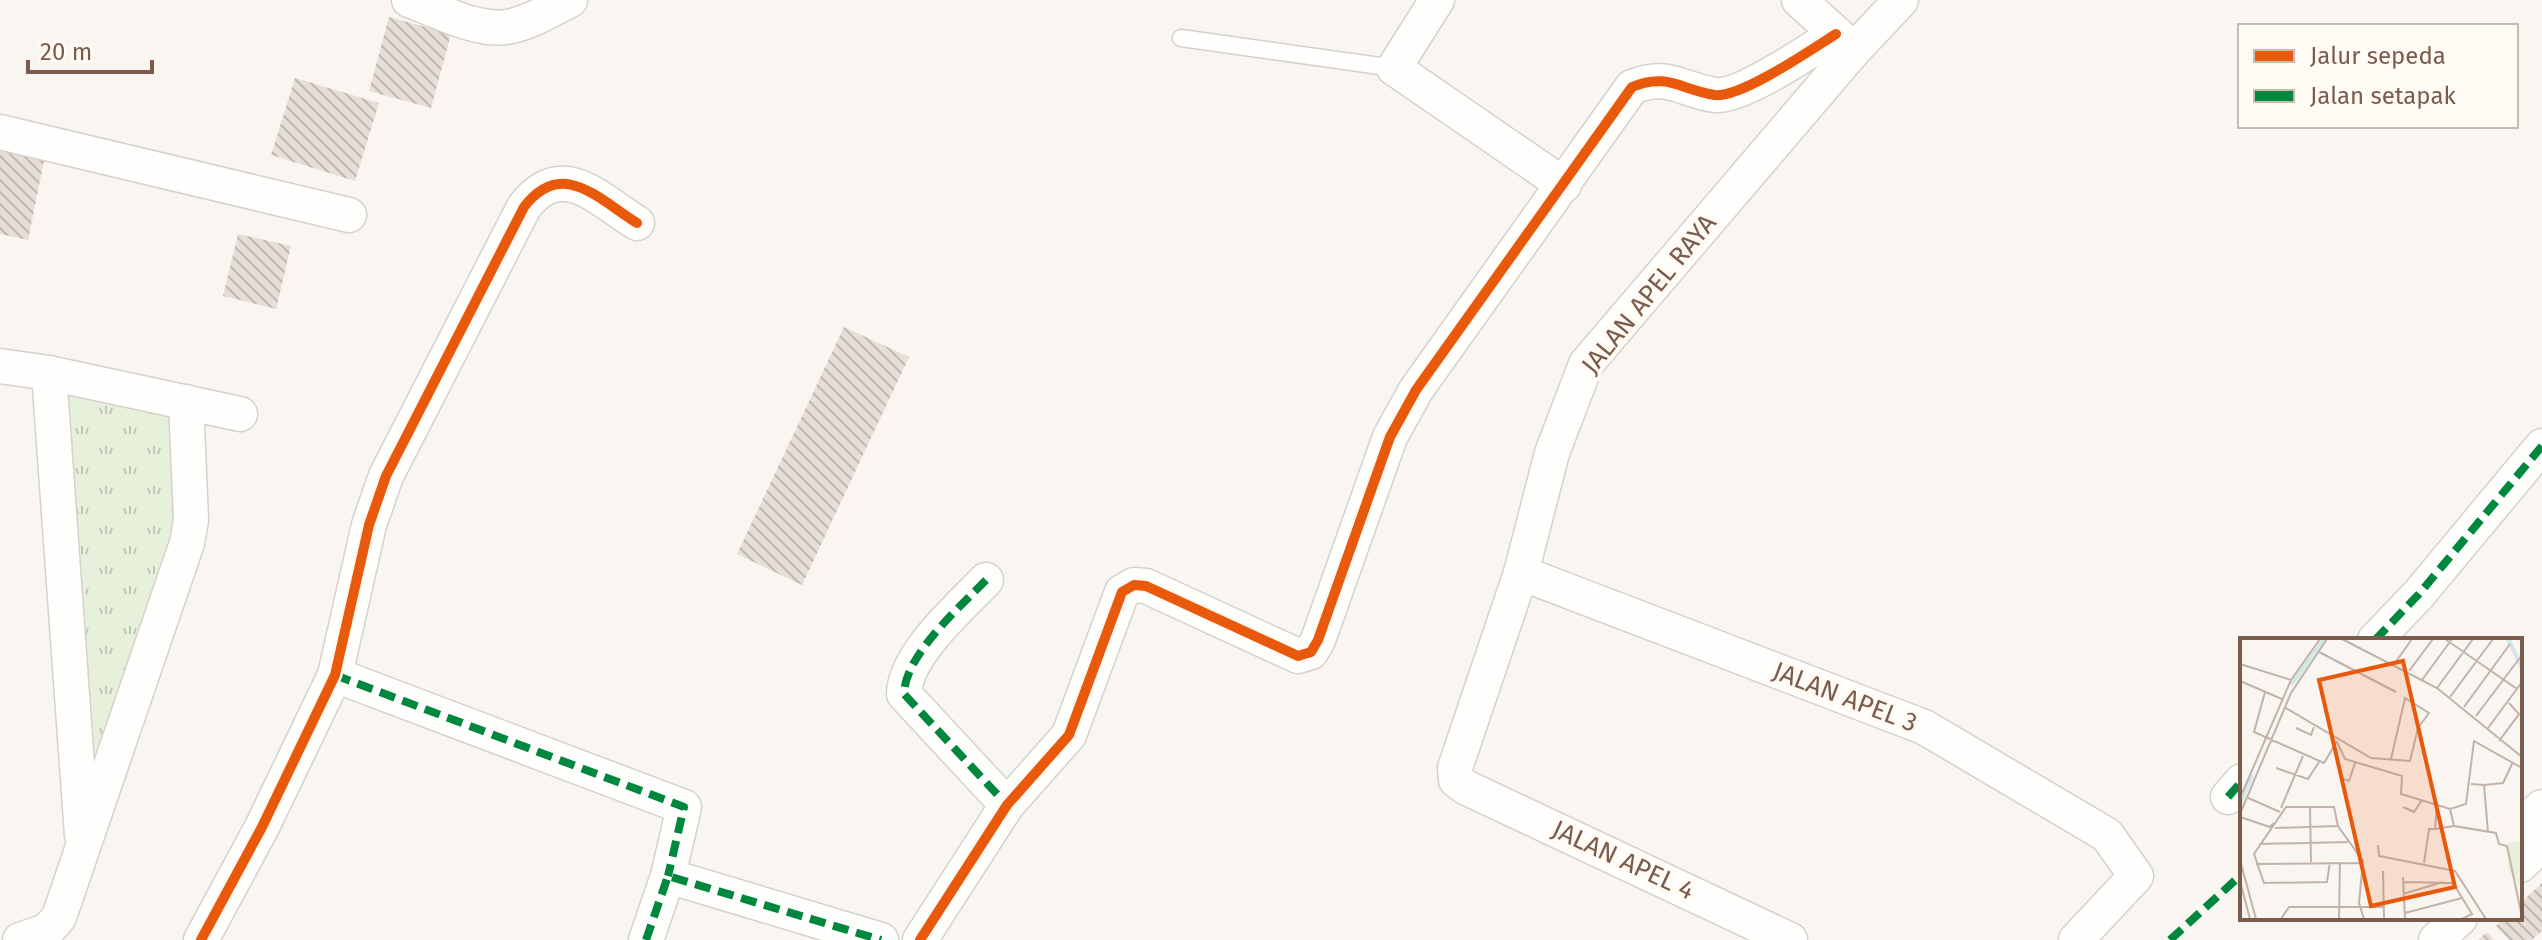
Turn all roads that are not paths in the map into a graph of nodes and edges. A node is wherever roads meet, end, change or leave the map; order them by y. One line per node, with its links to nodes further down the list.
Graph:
1 (409, 0): 6 (street)
2 (570, 0): 6 (street)
3 (1437, 0): 9 (street)
4 (1799, 0): 8 (street)
5 (1901, 0): 8 (street, JALAN APEL RAYA)
6 (485, 12)
7 (1181, 38): 9 (lane)
8 (1845, 42): 11 (street); 19 (street, JALAN APEL RAYA)
9 (1394, 68): 11 (street)
10 (0, 132): 12 (street)
11 (1564, 185): 24 (street)
12 (349, 215)
13 (637, 223): 22 (street)
14 (0, 366): 15 (street)
15 (49, 373): 16 (street); 26 (street)
16 (186, 402): 17 (street); 26 (street)
17 (240, 414)
18 (2542, 446): 21 (street)
19 (1521, 573): 23 (street, JALAN APEL RAYA); 36 (street, JALAN APEL 3)
20 (986, 580): 24 (street)
21 (2377, 638)
22 (335, 675): 28 (street); 31 (street)
23 (1456, 780): 35 (street, JALAN APEL 4)
24 (1007, 805): 34 (street)
25 (2542, 807): 27 (street)
26 (83, 849): 30 (street)
27 (2533, 857)
28 (668, 876): 32 (street); 33 (street)
29 (2458, 920): 37 (street)
30 (20, 940)
31 (201, 940)
32 (646, 940)
33 (881, 940)
34 (920, 940)
35 (1790, 940)
36 (2076, 940)
37 (2436, 940)

